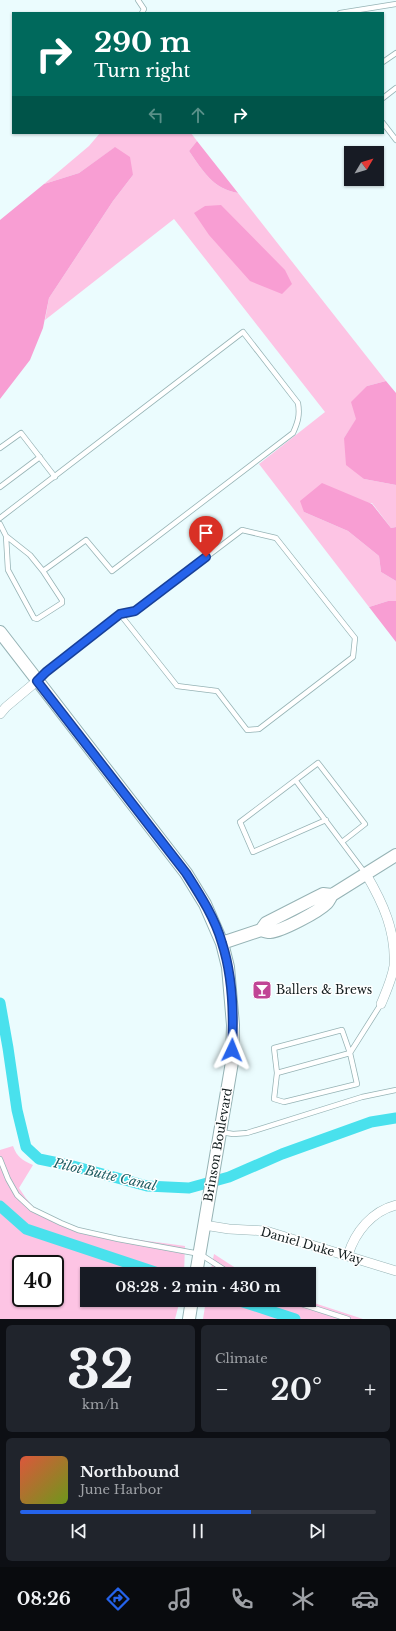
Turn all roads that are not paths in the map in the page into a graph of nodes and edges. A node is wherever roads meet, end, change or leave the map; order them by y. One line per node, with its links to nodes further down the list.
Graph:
1 (138, 0): 3 (lane)
2 (396, 4): 4 (lane)
3 (142, 12)
4 (346, 12)
5 (396, 53): 6 (lane)
6 (384, 61)
7 (396, 88): 8 (lane)
8 (384, 97)
9 (384, 124): 10 (lane)
10 (396, 140)
11 (0, 448): 12 (lane)
12 (40, 457): 13 (lane); 14 (lane)
13 (55, 477): 15 (lane); 18 (lane)
14 (0, 488)
15 (0, 518)
16 (0, 524): 17 (lane)
17 (6, 536): 18 (lane); 18 (lane)
18 (43, 571)
19 (120, 614): 19 (lane); 21 (lane)
20 (0, 632): 21 (street, Brinson Boulevard)
21 (37, 681): 22 (street); 28 (street, Brinson Boulevard)
22 (0, 714)
23 (296, 781): 24 (lane); 24 (lane); 25 (lane)
24 (326, 820): 25 (lane)
25 (342, 842): 27 (lane)
26 (396, 855): 27 (street)
27 (366, 874): 28 (street); 29 (street)
28 (222, 943): 33 (street, Brinson Boulevard)
29 (381, 1004): 30 (lane)
30 (350, 1053): 31 (lane); 31 (lane); 31 (lane)
31 (277, 1073)
32 (396, 1090): 33 (lane)
33 (220, 1132): 36 (street, Brinson Boulevard)
34 (0, 1159): 38 (lane)
35 (396, 1205): 37 (street)
36 (204, 1225): 37 (street, Daniel Duke Way); 38 (street, Brinson Boulevard)
37 (348, 1255): 40 (street, Daniel Duke Way)
38 (198, 1263): 39 (lane)
39 (210, 1267)
40 (396, 1270)
41 (311, 1307): 42 (lane)
42 (348, 1319)

